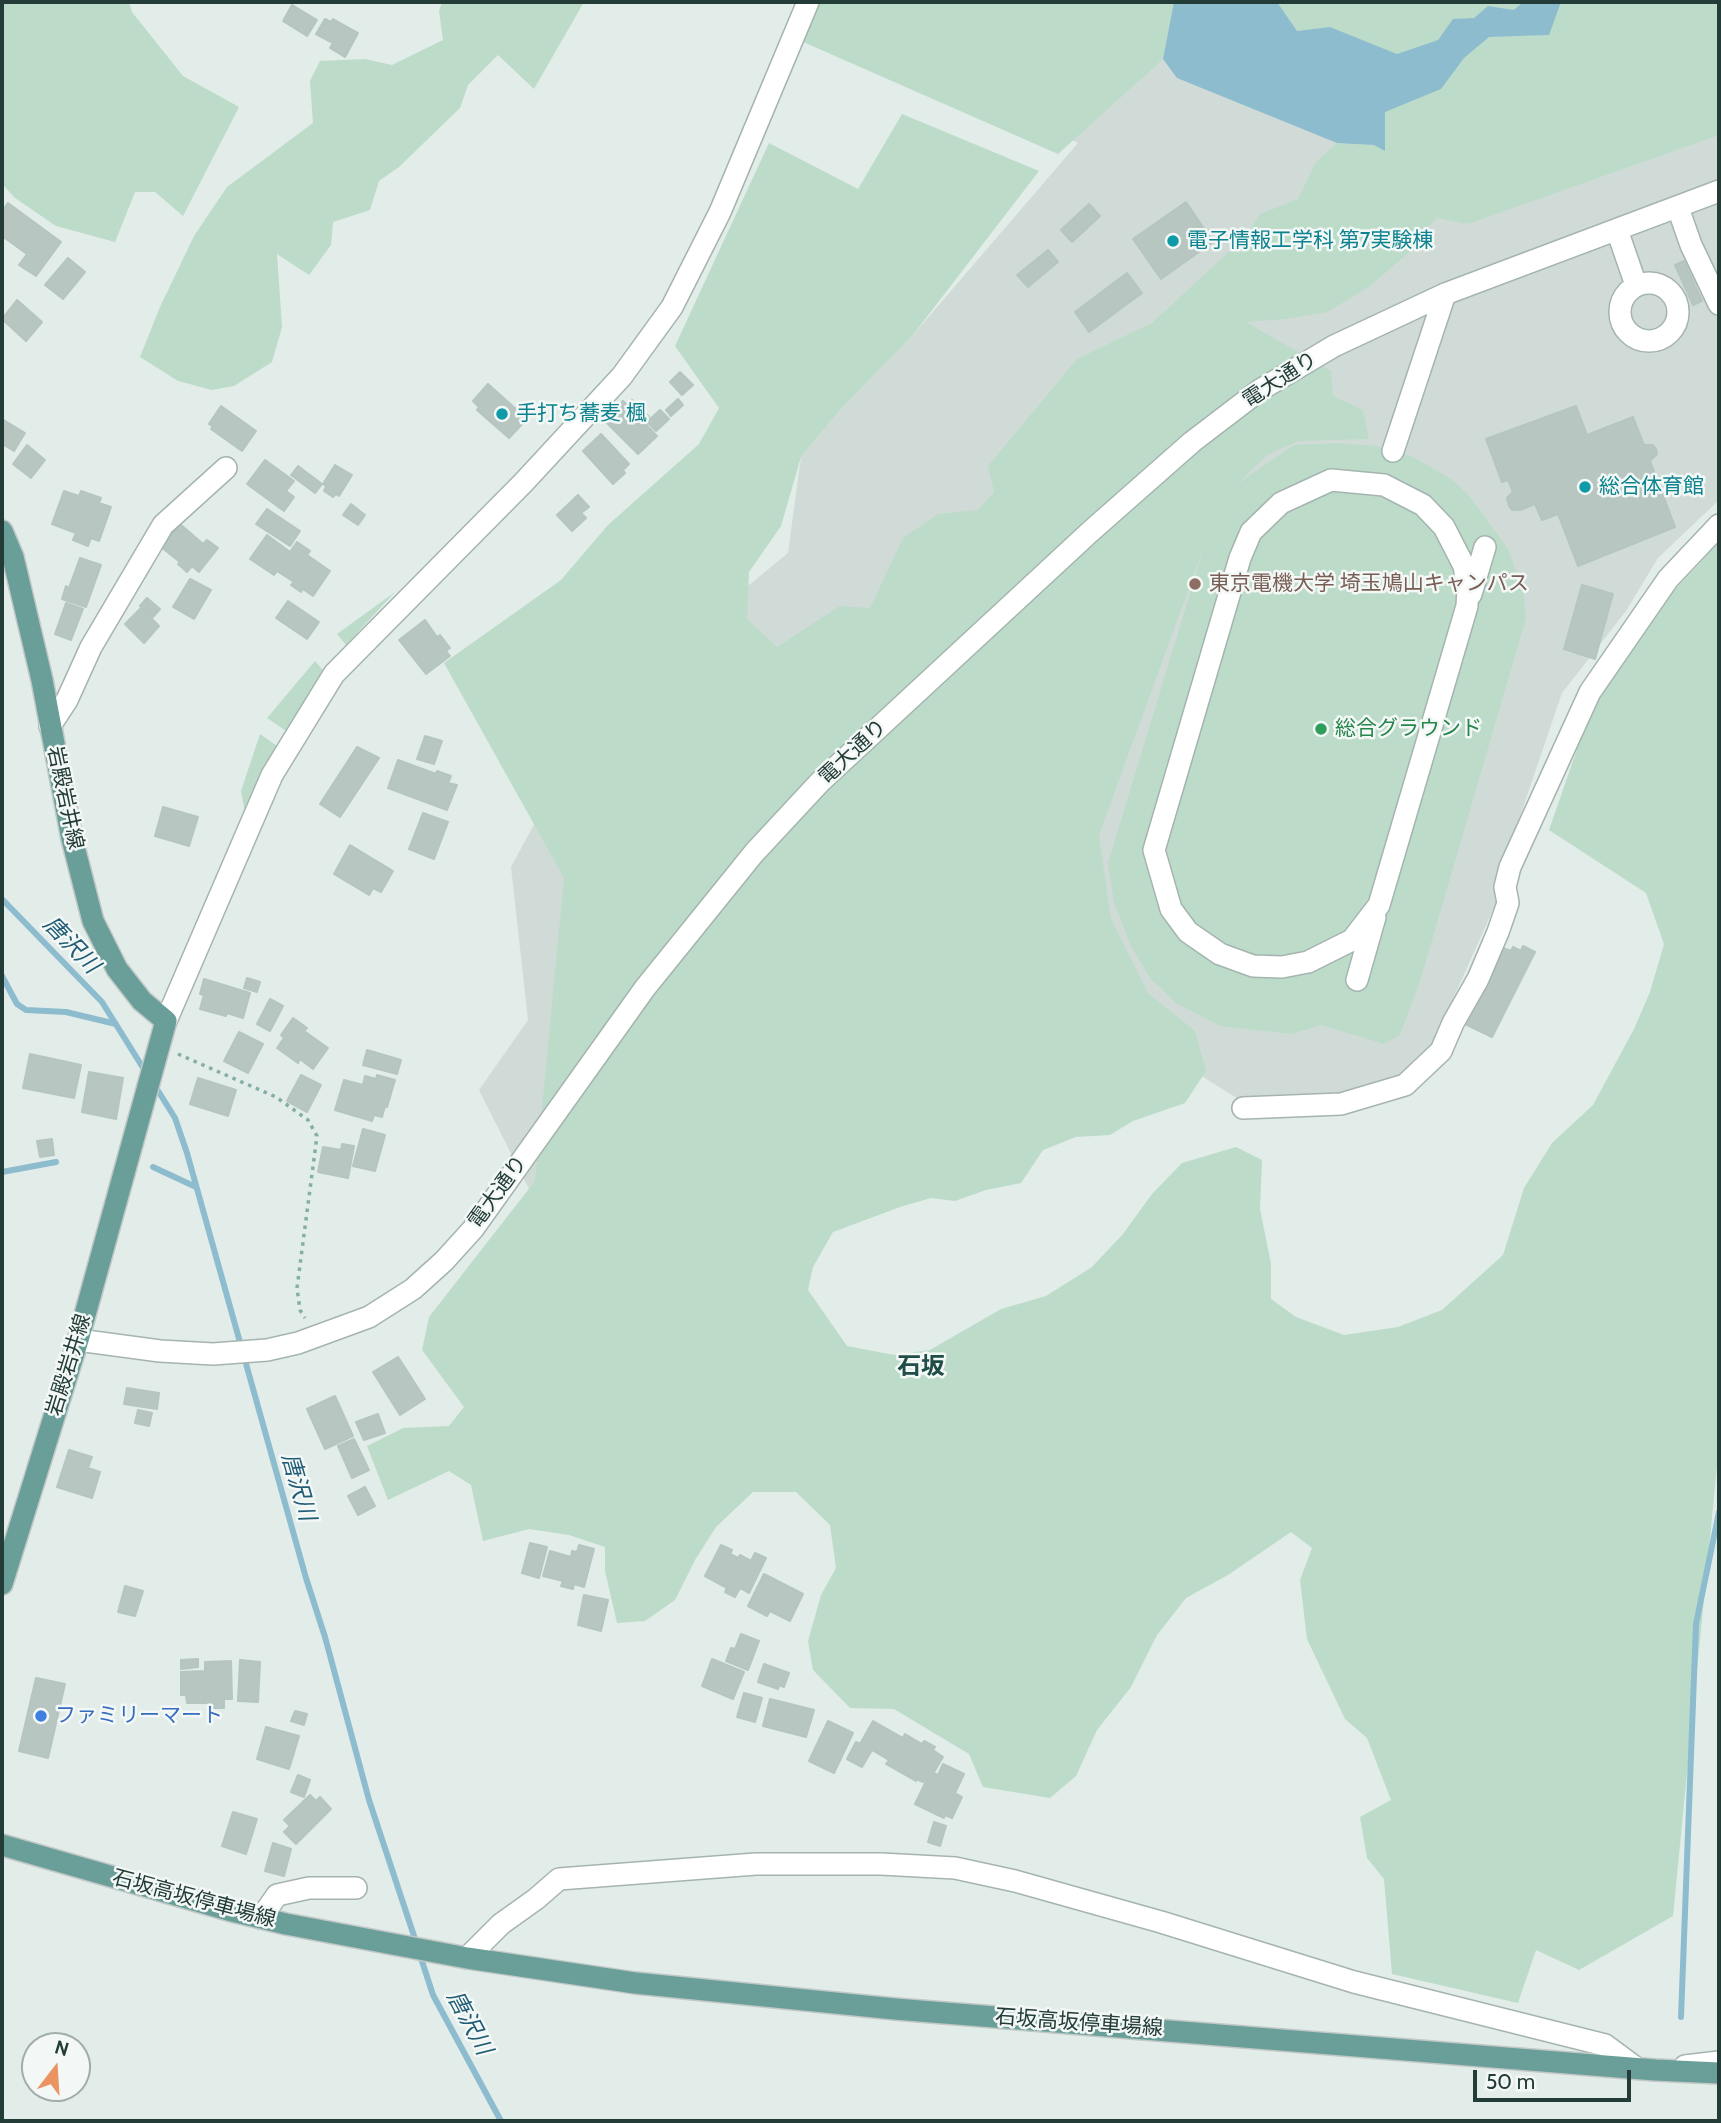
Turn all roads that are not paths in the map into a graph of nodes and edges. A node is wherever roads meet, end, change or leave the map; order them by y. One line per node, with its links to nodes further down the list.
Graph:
1 (808, 2): 17 (street)
2 (1719, 191): 3 (street, 電大通り)
3 (1678, 208): 4 (street, 電大通り); 7 (street)
4 (1616, 230): 5 (street); 6 (street, 電大通り)
5 (1636, 285)
6 (1445, 295): 8 (street); 19 (street, 電大通り)
7 (1719, 304)
8 (1393, 451)
9 (226, 468): 14 (street)
10 (1719, 525): 18 (street)
11 (2, 531): 14 (main road, 岩殿岩井線)
12 (1485, 547): 13 (street)
13 (1467, 606): 15 (street); 15 (street)
14 (50, 726): 17 (main road, 岩殿岩井線)
15 (1379, 905): 16 (street)
16 (1357, 980)
17 (166, 1021): 19 (main road, 岩殿岩井線)
18 (1243, 1108)
19 (78, 1339): 20 (main road, 岩殿岩井線)
20 (6, 1547): 21 (main road, 岩殿岩井線)
21 (2, 1584)
22 (2, 1845): 24 (main road, 石坂高坂停車場線)
23 (356, 1888): 24 (street)
24 (261, 1918): 25 (main road, 石坂高坂停車場線)
25 (467, 1958): 27 (main road, 石坂高坂停車場線); 27 (street)
26 (1719, 2062): 27 (street)
27 (1645, 2069): 28 (main road, 石坂高坂停車場線)
28 (1719, 2073)

